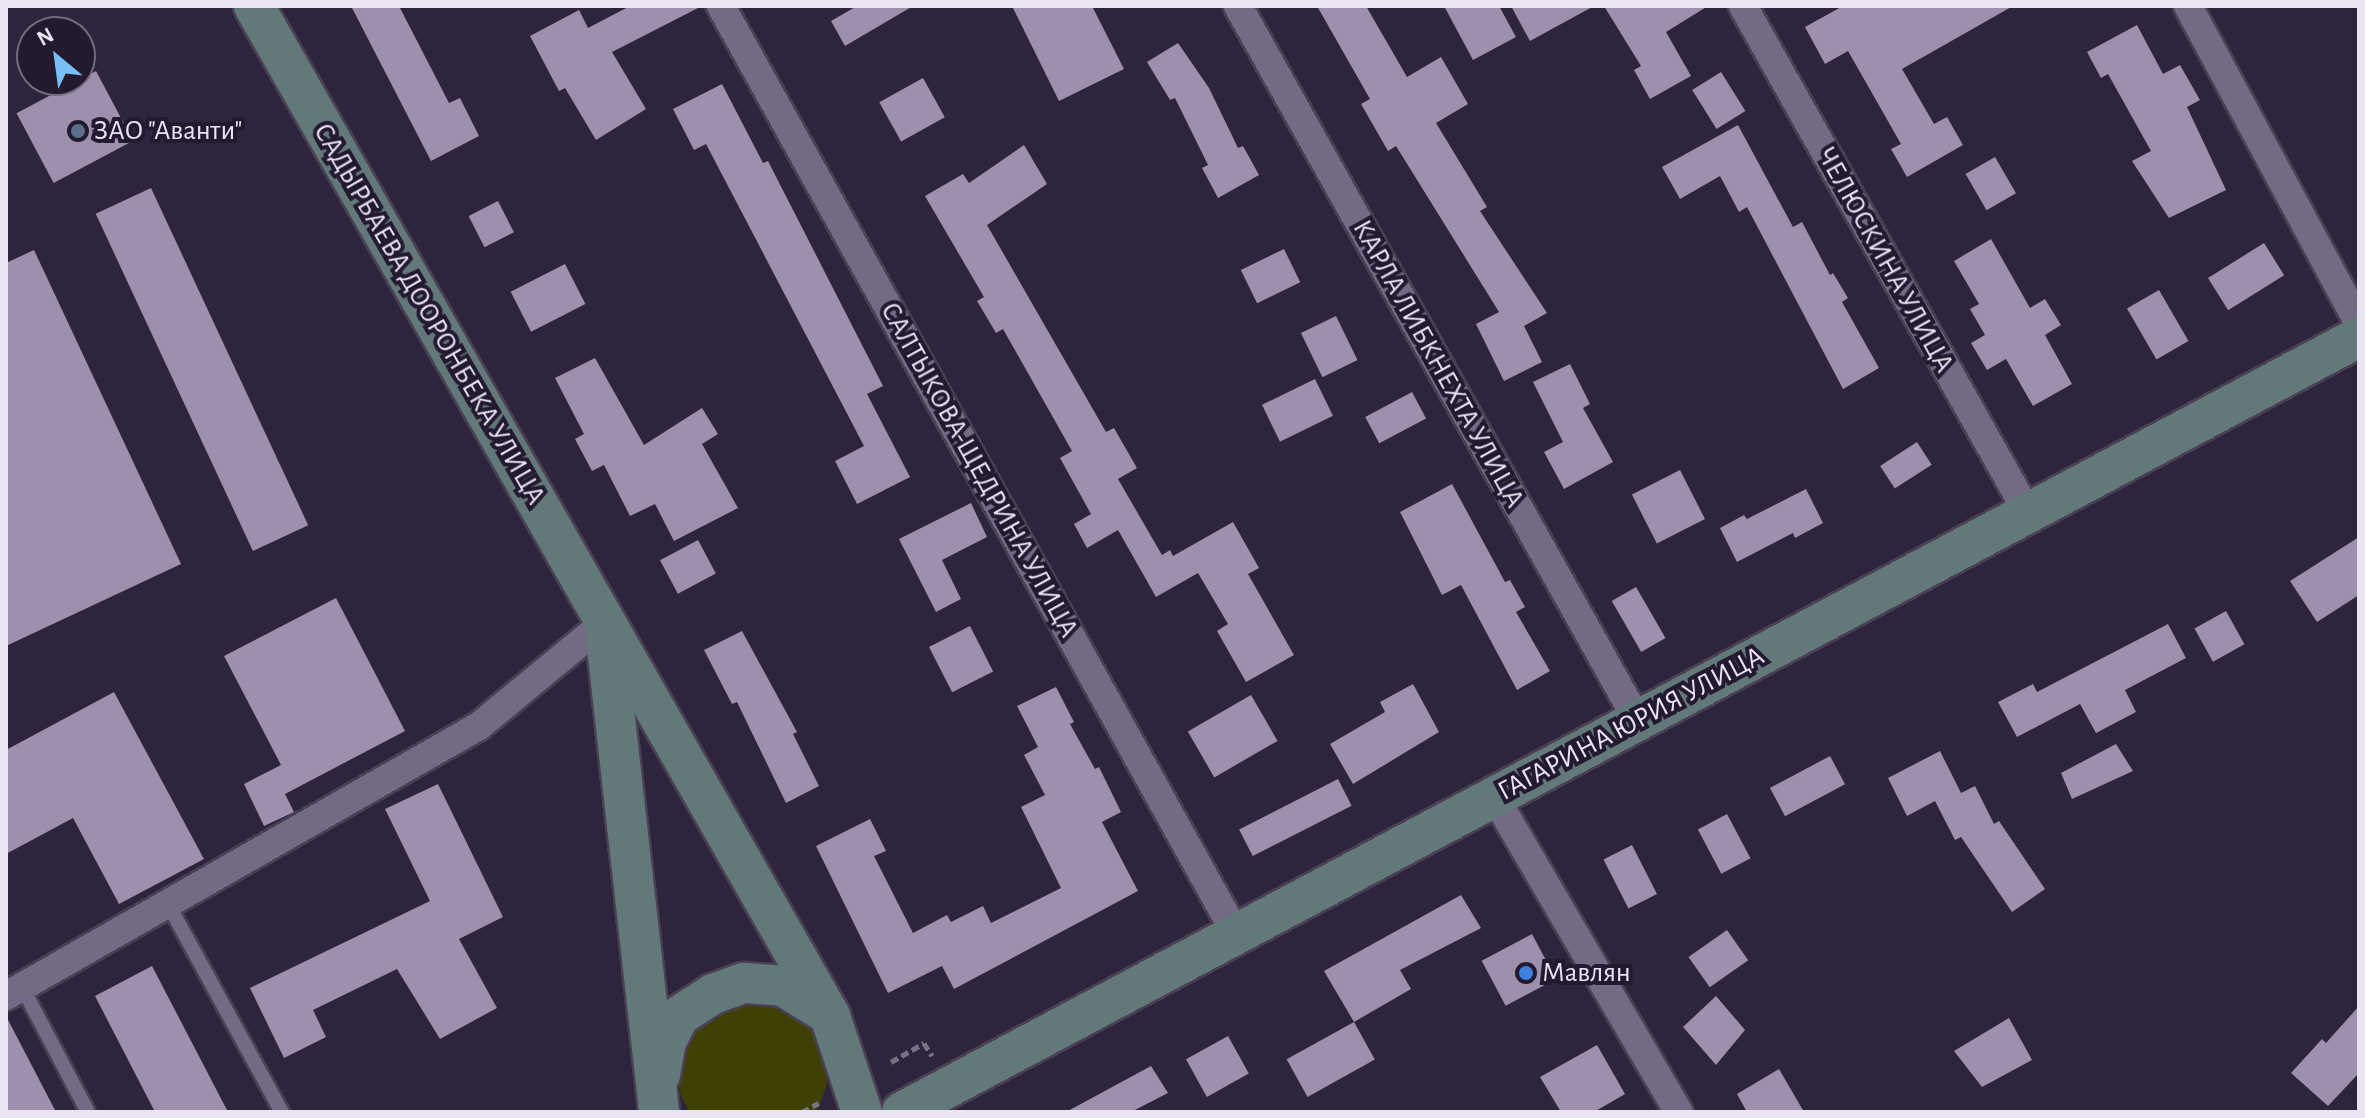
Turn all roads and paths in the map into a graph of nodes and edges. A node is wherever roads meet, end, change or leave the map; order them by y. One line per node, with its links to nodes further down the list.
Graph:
1 (254, 6): 9 (main road, САДЫРБАЕВА ДООРОНБЕКА УЛИЦА)
2 (721, 6): 13 (street, САЛТЫКОВА-ЩЕДРИНА УЛИЦА)
3 (1238, 6): 10 (street, КАРЛА ЛИБКНЕХТА УЛИЦА)
4 (1743, 6): 8 (street, ЧЕЛЮСКИНА УЛИЦА)
5 (2188, 6): 6 (street)
6 (2359, 323)
7 (2359, 337): 8 (main road, ГАГАРИНА ЮРИЯ УЛИЦА)
8 (2028, 513): 10 (main road, ГАГАРИНА ЮРИЯ УЛИЦА)
9 (604, 623): 12 (street); 15 (main road, САДЫРБАЕВА ДООРОНБЕКА УЛИЦА); 19 (main road, САДЫРБАЕВА ДООРОНБЕКА УЛИЦА)
10 (1638, 721): 11 (main road, ГАГАРИНА ЮРИЯ УЛИЦА)
11 (1494, 796): 13 (main road, ГАГАРИНА ЮРИЯ УЛИЦА); 25 (street)
12 (168, 904): 14 (street); 21 (lane)
13 (1236, 934): 24 (main road, ГАГАРИНА ЮРИЯ УЛИЦА)
14 (14, 992): 20 (lane)
15 (830, 1016): 19 (main road); 23 (main road, САДЫРБАЕВА ДООРОНБЕКА УЛИЦА)
16 (932, 1057): 17 (path)
17 (891, 1062)
18 (819, 1103): 22 (path)
19 (658, 1105)
20 (88, 1112)
21 (282, 1112)
22 (802, 1112)
23 (862, 1112)
24 (902, 1112)
25 (1679, 1112)

